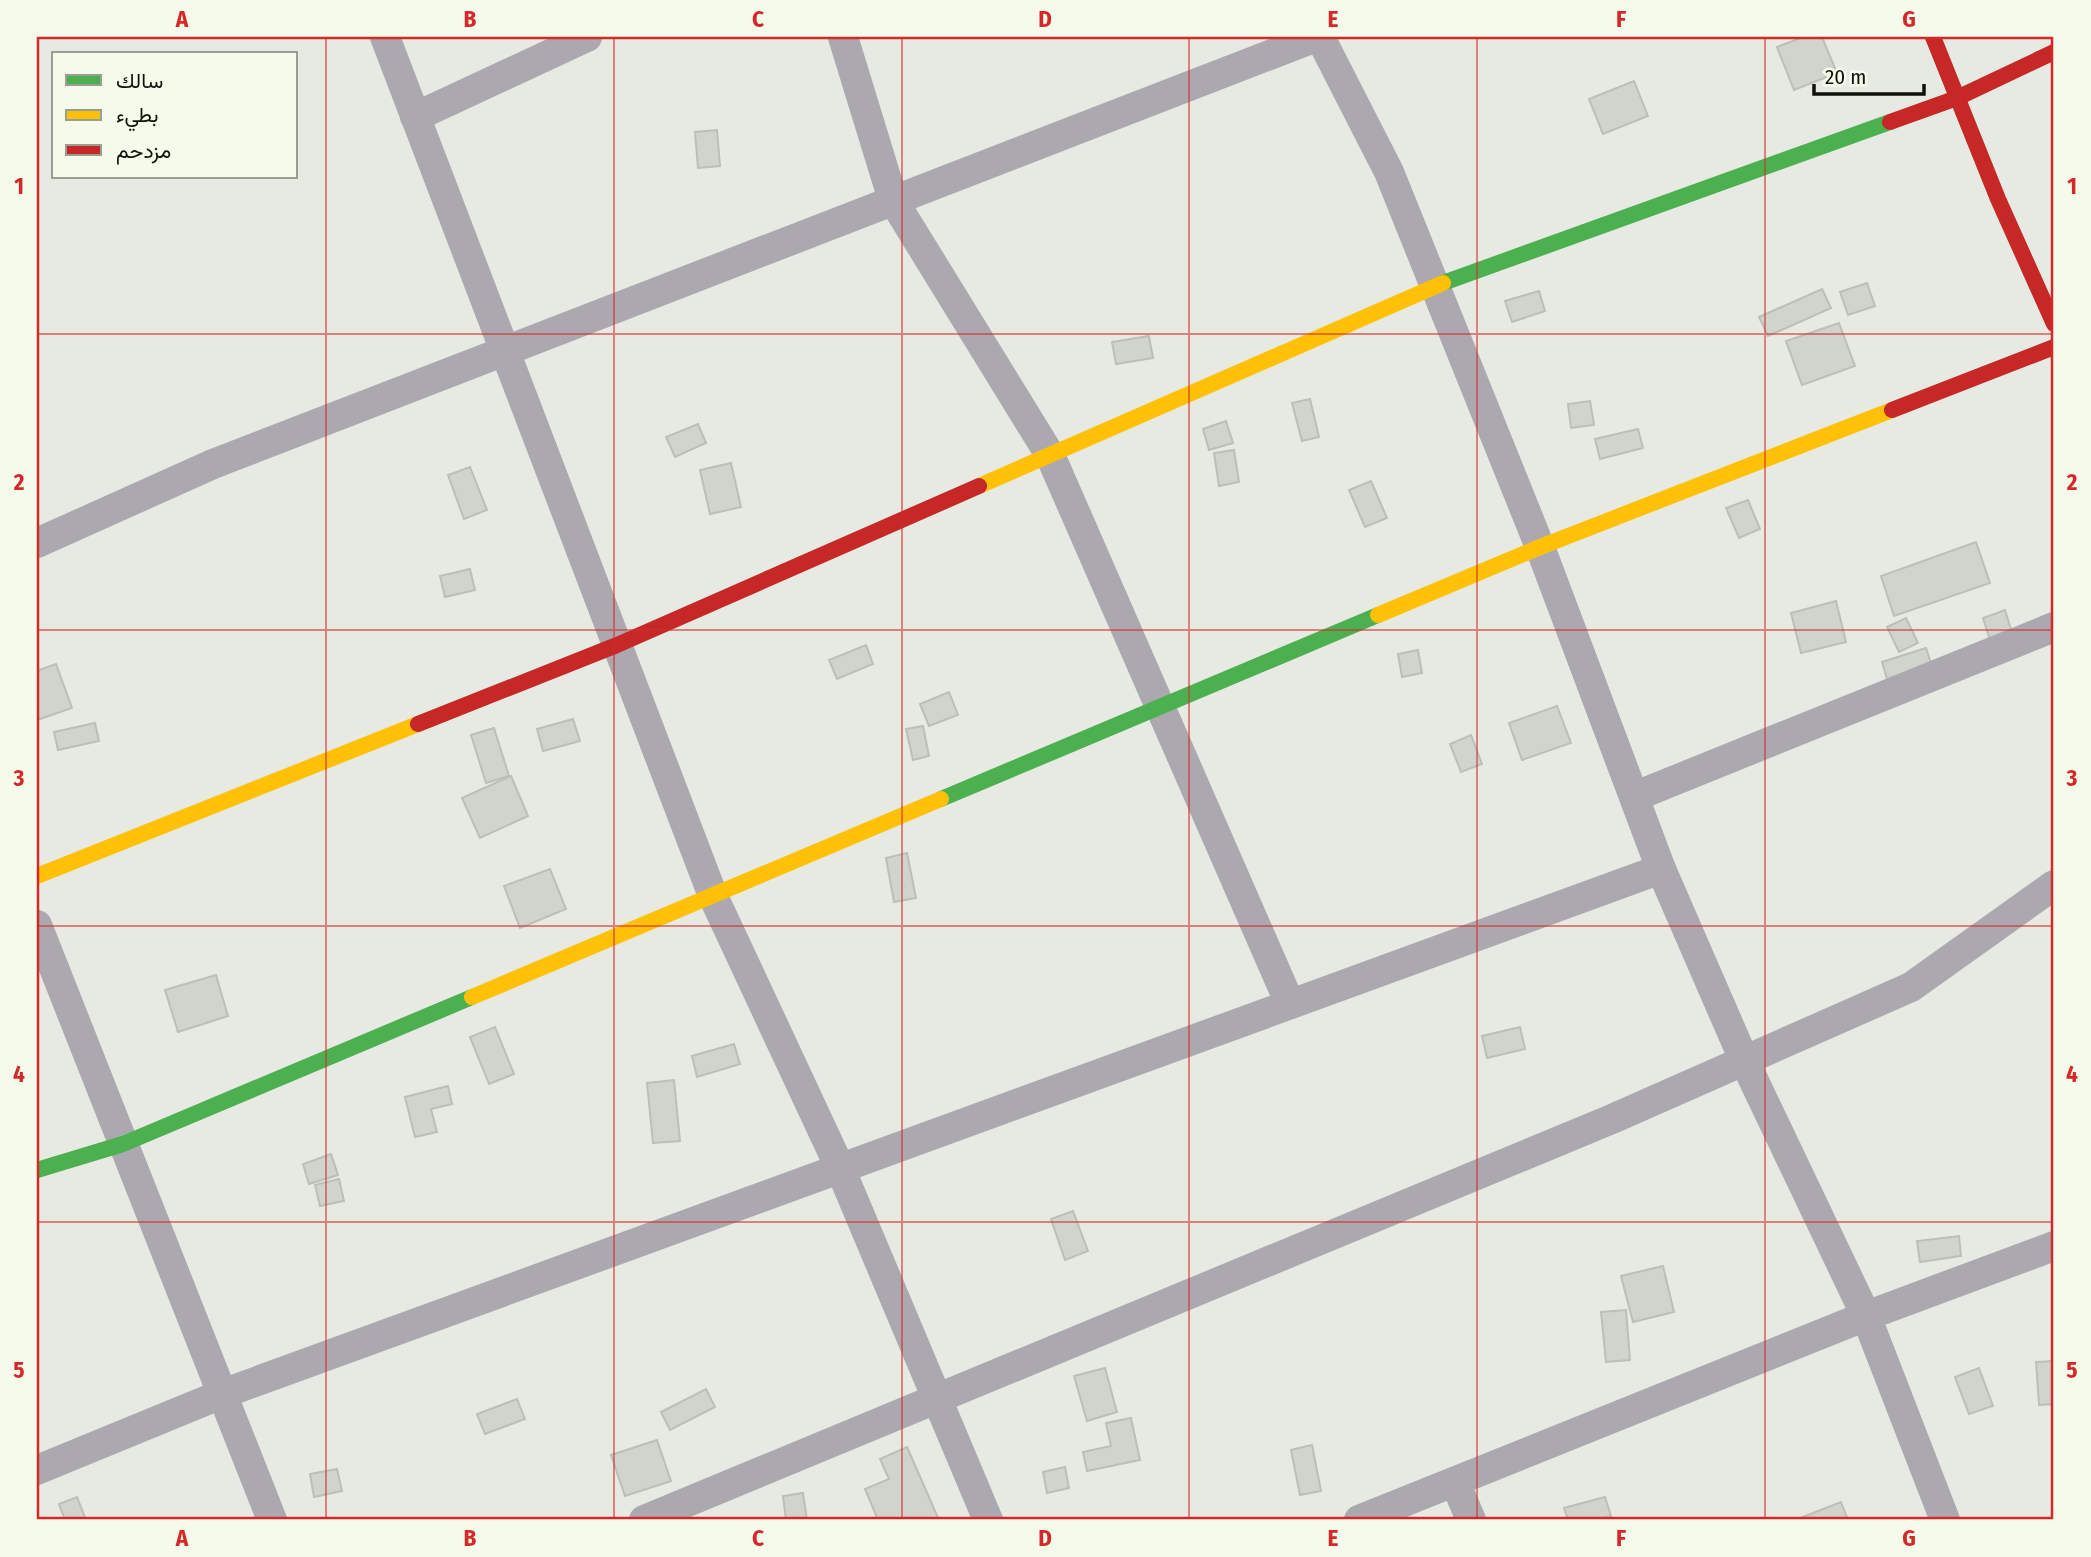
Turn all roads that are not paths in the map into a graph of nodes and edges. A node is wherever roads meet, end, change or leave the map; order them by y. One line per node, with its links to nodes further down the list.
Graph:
1 (385, 37): 8 (street)
2 (587, 37): 8 (street)
3 (843, 37): 9 (street)
4 (1318, 37): 9 (street); 10 (street)
5 (1933, 37): 7 (street)
6 (2054, 52): 7 (street)
7 (1957, 98): 10 (street); 11 (street)
8 (415, 117): 13 (street)
9 (893, 200): 13 (street); 14 (street)
10 (1435, 286): 14 (street); 16 (street)
11 (2054, 324)
12 (2054, 347): 16 (street)
13 (504, 349): 15 (street); 18 (street)
14 (1050, 455): 18 (street); 19 (street)
15 (37, 543)
16 (1540, 547): 19 (street); 20 (street)
17 (2054, 626): 20 (street)
18 (617, 645): 22 (street); 24 (street)
19 (1161, 708): 24 (street); 26 (street)
20 (1636, 796): 21 (street)
21 (1661, 869): 26 (street); 27 (street)
22 (37, 876)
23 (2054, 885): 27 (street)
24 (713, 896): 28 (street); 29 (street)
25 (37, 925): 28 (street)
26 (1290, 1004): 29 (street)
27 (1744, 1060): 32 (street); 34 (street)
28 (123, 1144): 30 (street); 33 (street)
29 (840, 1168): 33 (street); 34 (street)
30 (37, 1170)
31 (2054, 1246): 32 (street)
32 (1866, 1316): 36 (street); 42 (street)
33 (222, 1394): 35 (street); 37 (street)
34 (935, 1400): 38 (street); 39 (street)
35 (37, 1470)
36 (1455, 1482): 40 (street); 41 (street)
37 (272, 1520)
38 (645, 1520)
39 (988, 1520)
40 (1359, 1520)
41 (1471, 1520)
42 (1945, 1520)

